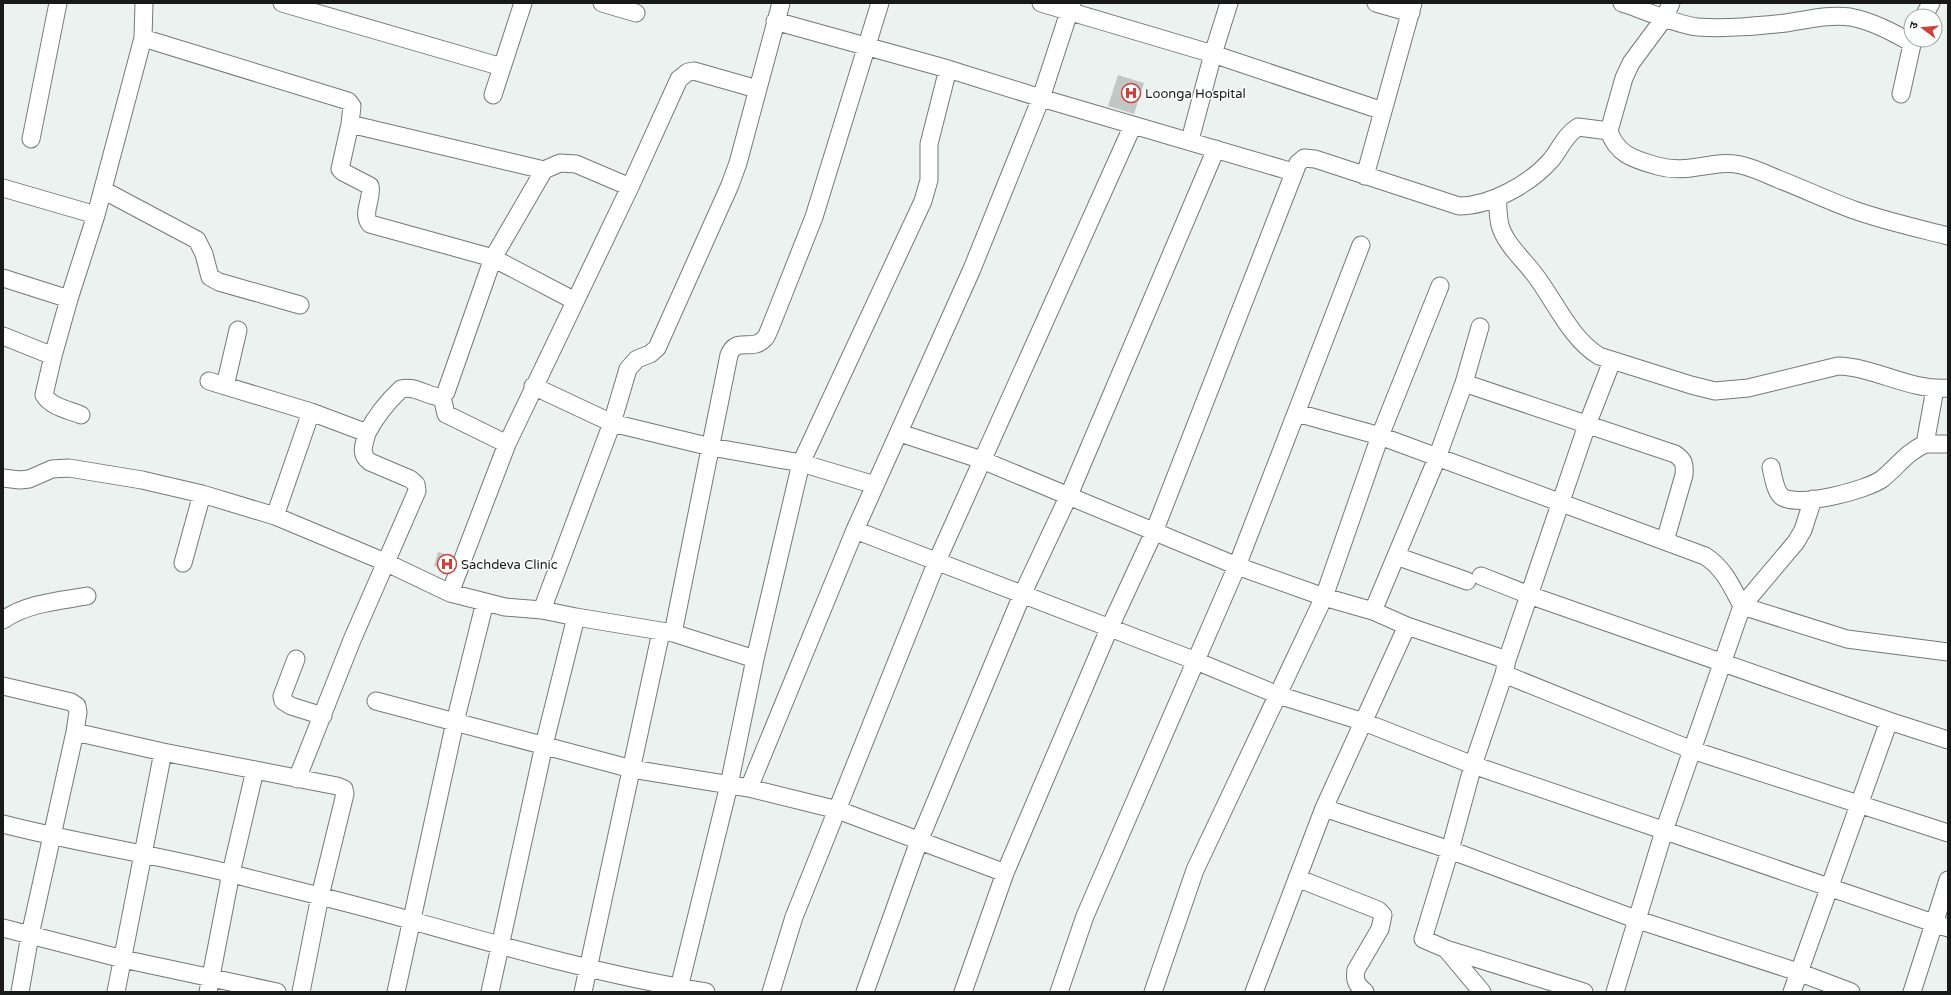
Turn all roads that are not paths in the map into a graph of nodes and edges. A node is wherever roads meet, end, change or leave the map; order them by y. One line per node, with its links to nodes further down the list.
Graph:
1 (58, 3): 32 (street)
2 (142, 3): 18 (street)
3 (282, 3): 22 (street)
4 (523, 3): 22 (street)
5 (602, 3): 15 (street)
6 (781, 3): 16 (street)
7 (880, 3): 19 (street)
8 (1041, 3): 12 (street)
9 (1229, 3): 21 (street)
10 (1376, 3): 13 (street)
11 (1622, 3): 14 (street)
12 (1071, 7): 21 (street); 27 (street)
13 (1412, 8): 28 (street)
14 (1668, 10): 17 (street); 31 (street)
15 (636, 13)
16 (775, 21): 19 (street); 24 (street)
17 (1903, 37)
18 (142, 38): 29 (street); 40 (street)
19 (867, 47): 23 (street); 71 (street)
20 (1911, 48): 25 (street)
21 (1213, 54): 28 (street); 33 (street)
22 (502, 67): 26 (street)
23 (948, 69): 27 (street); 74 (street)
24 (757, 89): 38 (street); 63 (street)
25 (1901, 94)
26 (493, 95)
27 (1041, 98): 30 (street); 66 (street)
28 (1383, 111): 37 (street)
29 (350, 124): 35 (street); 45 (street)
30 (1133, 125): 33 (street); 73 (street)
31 (1609, 131): 41 (street); 43 (street)
32 (31, 139)
33 (1190, 140): 34 (street)
34 (1216, 149): 36 (street); 79 (street)
35 (544, 170): 38 (street); 45 (street)
36 (1293, 172): 37 (street); 84 (street)
37 (1364, 176): 41 (street)
38 (630, 187): 49 (street)
39 (3, 188): 42 (street)
40 (102, 190): 42 (street); 50 (street)
41 (1497, 198): 55 (street)
42 (96, 215): 48 (street)
43 (1948, 236)
44 (1361, 244): 61 (street)
45 (493, 258): 49 (street); 59 (street)
46 (3, 278): 48 (street)
47 (1440, 286): 67 (street)
48 (69, 299): 54 (street)
49 (574, 301): 57 (street)
50 (300, 305)
51 (1480, 327): 56 (street)
52 (238, 330): 60 (street)
53 (3, 336): 54 (street)
54 (53, 356): 62 (street)
55 (1612, 361): 58 (street); 64 (street)
56 (1464, 383): 64 (street); 72 (street)
57 (533, 386): 63 (street); 68 (street)
58 (1942, 389): 69 (street)
59 (442, 397): 65 (street); 68 (street)
60 (311, 412): 65 (street); 82 (street)
61 (1297, 413): 67 (street); 90 (street)
62 (82, 415)
63 (612, 423): 71 (street); 98 (street)
64 (1587, 425): 81 (street); 85 (street)
65 (367, 433): 88 (street)
66 (900, 433): 73 (street); 77 (street)
67 (1380, 436): 72 (street); 95 (street)
68 (507, 444): 91 (street)
69 (1925, 444): 70 (street); 80 (street)
70 (1948, 444)
71 (711, 447): 74 (street); 104 (street)
72 (1437, 458): 81 (street); 86 (street)
73 (982, 460): 79 (street); 87 (street)
74 (801, 462): 77 (street); 107 (street)
75 (1771, 467): 80 (street)
76 (3, 478): 78 (street)
77 (875, 485): 83 (street)
78 (202, 494): 82 (street); 89 (street)
79 (1069, 495): 84 (street); 94 (street)
80 (1813, 499): 97 (street)
81 (1562, 503): 85 (street); 92 (street)
82 (275, 516): 88 (street)
83 (855, 530): 87 (street); 128 (street)
84 (1154, 532): 90 (street); 103 (street)
85 (1665, 541): 97 (street)
86 (1396, 556): 92 (street); 99 (street)
87 (937, 561): 94 (street); 131 (street)
88 (385, 562): 91 (street); 114 (street)
89 (183, 563)
90 (1237, 566): 95 (street); 108 (street)
91 (450, 593): 96 (street)
92 (1529, 595): 109 (street); 110 (street)
93 (87, 596): 101 (street)
94 (1022, 596): 103 (street); 136 (street)
95 (1324, 596): 99 (street); 112 (street)
96 (486, 602): 98 (street); 116 (street)
97 (1742, 606): 105 (street); 109 (street)
98 (542, 610): 100 (street)
99 (1373, 611): 102 (street)
100 (576, 617): 104 (street); 120 (street)
101 (3, 620)
102 (1407, 626): 110 (street); 117 (street)
103 (1109, 629): 108 (street); 140 (street)
104 (667, 632): 107 (street); 124 (street)
105 (1948, 652)
106 (296, 659): 114 (street)
107 (755, 659): 127 (street)
108 (1196, 661): 112 (street); 168 (street)
109 (1724, 663): 115 (street); 121 (street)
110 (1506, 667): 121 (street); 123 (street)
111 (3, 686): 118 (street)
112 (1278, 695): 117 (street); 169 (street)
113 (376, 701): 116 (street)
114 (323, 716): 126 (street)
115 (1889, 721): 119 (street); 129 (street)
116 (455, 722): 120 (street); 145 (street)
117 (1364, 722): 123 (street); 130 (street)
118 (75, 732): 122 (street); 135 (street)
119 (1948, 740)
120 (544, 745): 124 (street); 150 (street)
121 (1692, 750): 129 (street); 133 (street)
122 (163, 752): 125 (street); 138 (street)
123 (1473, 764): 133 (street); 137 (street)
124 (632, 769): 127 (street); 153 (street)
125 (255, 770): 126 (street); 139 (street)
126 (297, 779): 144 (street)
127 (729, 785): 128 (street); 156 (street)
128 (749, 788): 131 (street)
129 (1858, 804): 134 (street); 143 (street)
130 (1324, 808): 137 (street); 141 (street)
131 (838, 810): 136 (street); 165 (street)
132 (3, 824): 135 (street)
133 (1664, 831): 143 (street); 146 (street)
134 (1948, 833)
135 (52, 837): 138 (street); 149 (street)
136 (919, 841): 140 (street); 166 (street)
137 (1450, 850): 146 (street); 151 (street)
138 (141, 855): 139 (street); 152 (street)
139 (231, 873): 144 (street); 155 (street)
140 (1005, 873): 167 (street)
141 (1297, 878): 170 (street); 171 (street)
142 (1948, 880): 147 (street)
143 (1828, 888): 147 (street); 154 (street)
144 (320, 896): 145 (street); 160 (street)
145 (411, 920): 150 (street); 161 (street)
146 (1638, 920): 154 (street); 174 (street)
147 (1941, 926): 177 (street)
148 (3, 928): 149 (street)
149 (30, 935): 152 (street); 157 (street)
150 (500, 946): 153 (street); 162 (street)
151 (1446, 949): 172 (street); 173 (street)
152 (123, 959): 155 (street); 158 (street)
153 (588, 968): 156 (street); 163 (street)
154 (1798, 972): 175 (street); 176 (street)
155 (209, 985): 159 (street)
156 (678, 990): 164 (street)
157 (20, 992)
158 (116, 992)
159 (277, 992)
160 (301, 992)
161 (396, 992)
162 (490, 992)
163 (583, 992)
164 (706, 992)
165 (771, 992)
166 (865, 992)
167 (963, 992)
168 (1059, 992)
169 (1153, 992)
170 (1254, 992)
171 (1364, 992)
172 (1482, 992)
173 (1584, 992)
174 (1615, 992)
175 (1792, 992)
176 (1851, 992)
177 (1912, 992)

